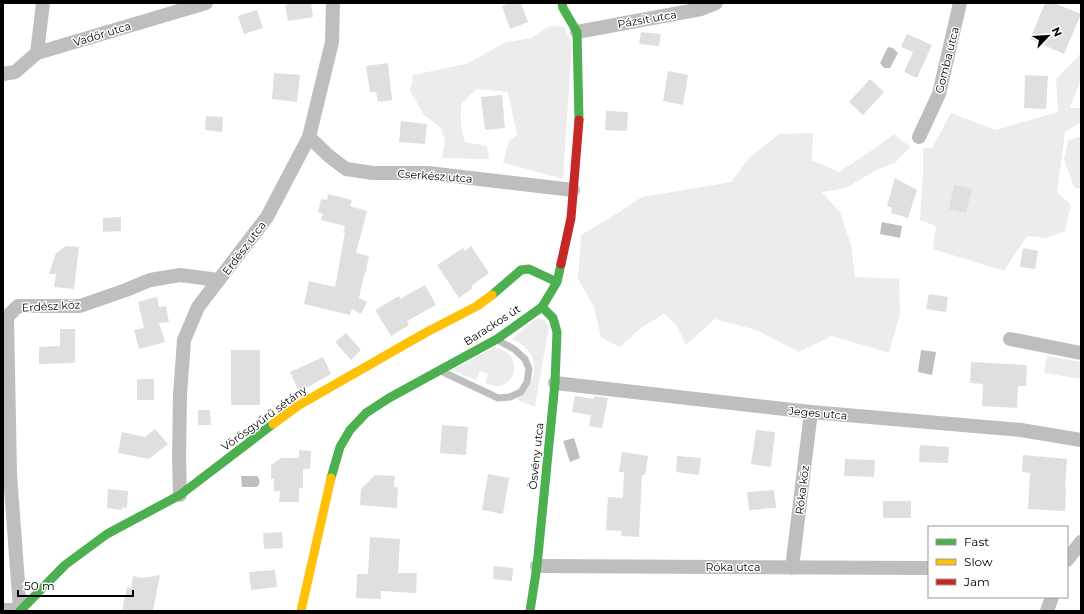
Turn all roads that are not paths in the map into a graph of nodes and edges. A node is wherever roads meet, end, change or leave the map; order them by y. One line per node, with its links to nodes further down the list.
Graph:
1 (43, 3): 8 (street)
2 (206, 3): 8 (street, Vadőr utca)
3 (333, 3): 10 (street, Erdész utca)
4 (562, 3): 7 (street, Barackos út)
5 (716, 3): 7 (street, Pázsit utca)
6 (960, 3): 11 (street, Gomba utca)
7 (577, 32): 12 (street, Barackos út)
8 (37, 53): 9 (street, Vadőr utca)
9 (3, 74)
10 (309, 136): 12 (street, Cserkész utca); 13 (street, Erdész utca)
11 (919, 137)
12 (573, 190): 14 (street, Barackos út)
13 (219, 280): 23 (street, Erdész utca); 31 (street, Erdész köz)
14 (557, 282): 15 (street, Barackos út); 23 (street, Vörösgyűrű sétány)
15 (542, 307): 16 (street, Barackos út); 20 (street, Ösvény utca)
16 (497, 339): 19 (street, Barackos út); 19 (lane)
17 (1010, 339): 18 (street)
18 (1081, 353)
19 (440, 371): 32 (street, Barackos út)
20 (555, 384): 21 (street, Jeges utca); 26 (street, Ösvény utca)
21 (811, 412): 22 (street, Jeges utca); 27 (street, Róka köz)
22 (1081, 440)
23 (180, 495): 31 (street, Vörösgyűrű sétány)
24 (1081, 542): 25 (street)
25 (1068, 559)
26 (537, 566): 27 (street, Róka utca); 33 (street, Ösvény utca)
27 (792, 568): 28 (street, Róka utca)
28 (928, 568)
29 (1052, 598): 34 (street)
30 (3, 610): 31 (street)
31 (20, 611)
32 (301, 611)
33 (530, 611)
34 (1047, 611)

